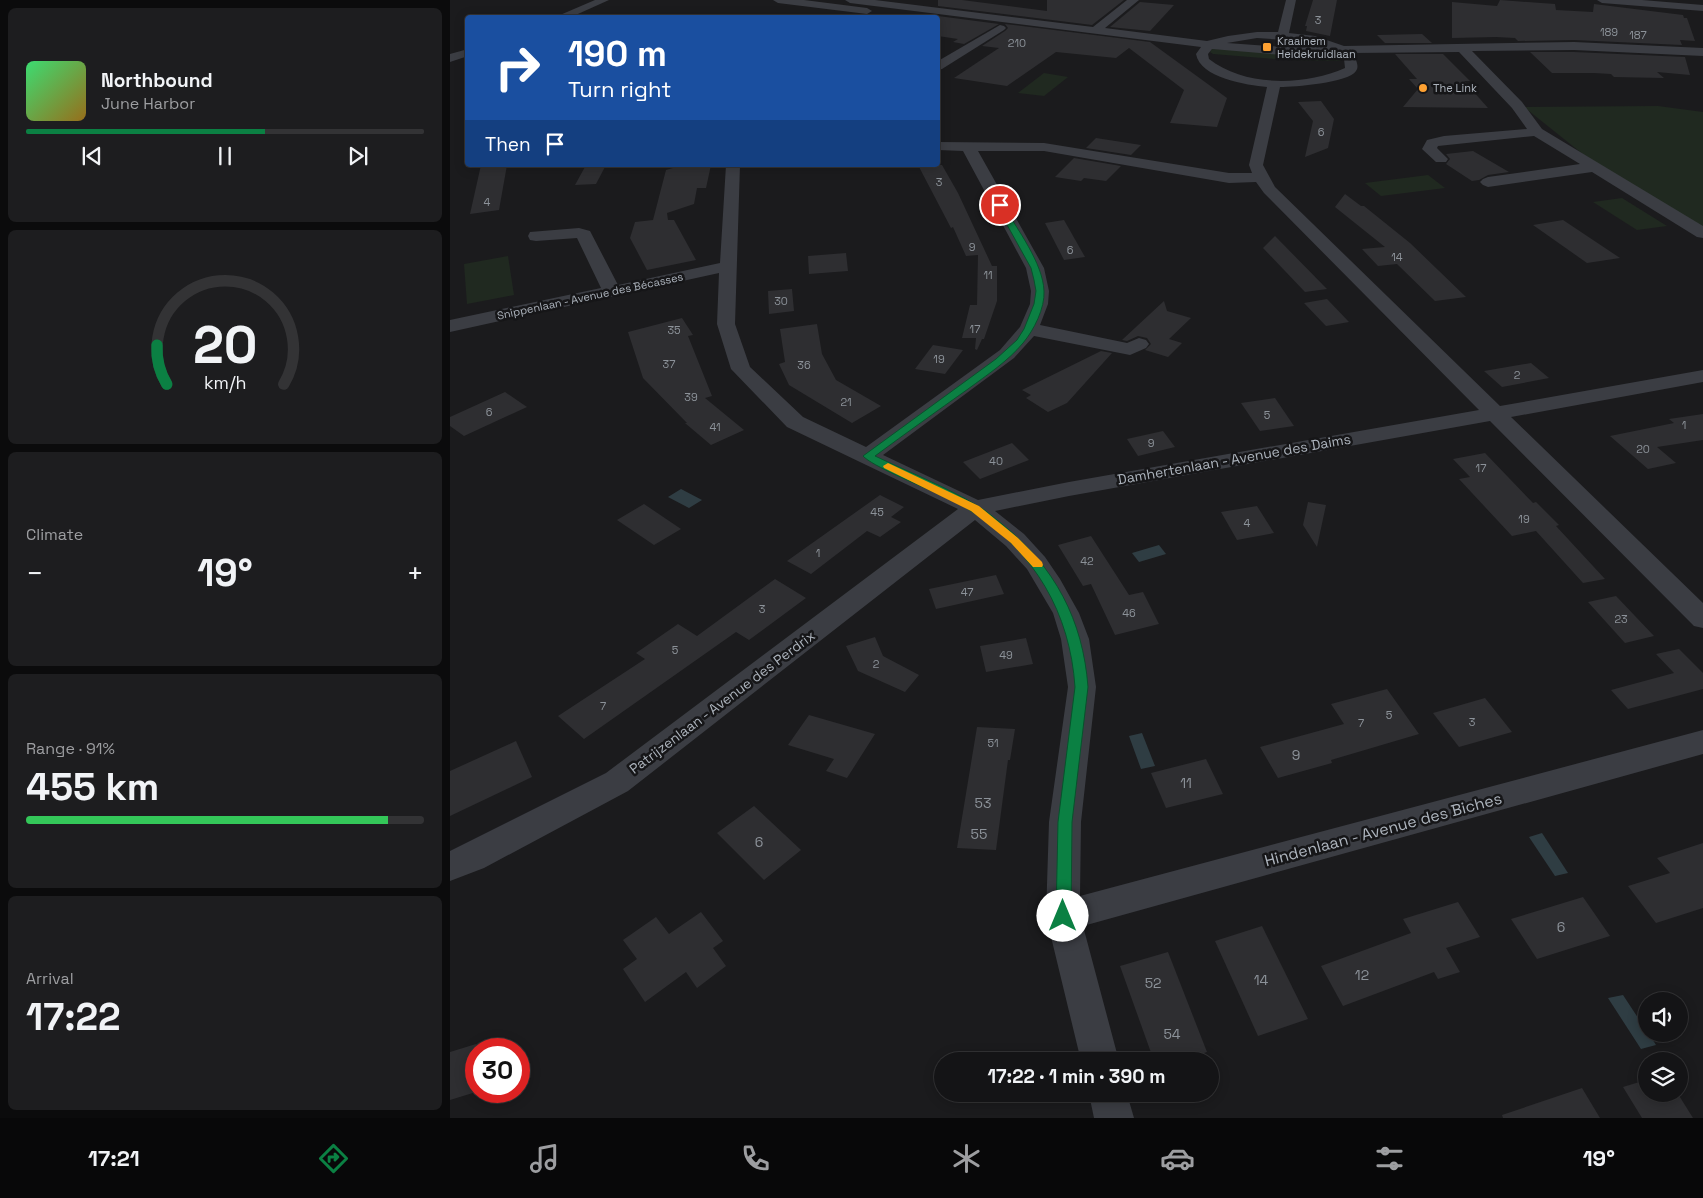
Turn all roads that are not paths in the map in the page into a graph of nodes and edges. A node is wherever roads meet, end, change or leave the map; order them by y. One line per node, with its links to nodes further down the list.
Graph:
1 (604, 0): 10 (street)
2 (778, 0): 7 (street)
3 (933, 0): 9 (street)
4 (1134, 0): 14 (street)
5 (1291, 0): 15 (street)
6 (1602, 0): 8 (street)
7 (850, 5): 9 (street); 9 (street); 11 (street)
8 (1703, 8)
9 (912, 12): 14 (street)
10 (566, 15)
11 (836, 15)
12 (940, 20): 13 (street)
13 (1000, 28): 16 (street); 20 (street)
14 (1096, 30): 16 (street)
15 (1283, 36): 16 (street); 21 (street)
16 (1206, 49): 21 (street); 27 (street)
17 (1703, 52): 19 (street)
18 (465, 53): 22 (street)
19 (1467, 53): 21 (street); 23 (street); 28 (street)
20 (953, 57): 25 (street); 26 (street)
21 (1349, 57): 27 (street)
22 (450, 59): 24 (street)
23 (1703, 61)
24 (465, 62)
25 (940, 65)
26 (950, 72)
27 (1274, 84): 34 (street)
28 (1537, 132): 31 (street); 33 (street)
29 (940, 146): 30 (street)
30 (968, 146): 34 (street); 41 (street)
31 (1441, 159)
32 (732, 167): 38 (street)
33 (1594, 167): 35 (street); 36 (street)
34 (1261, 178): 44 (street)
35 (1488, 182)
36 (1703, 233)
37 (536, 236): 39 (street)
38 (729, 266): 39 (street, Snippenlaan - Avenue des Bécasses); 45 (street)
39 (612, 291): 40 (street, Snippenlaan - Avenue des Bécasses)
40 (450, 326)
41 (1029, 329): 42 (street); 45 (street)
42 (1139, 344)
43 (1703, 376): 44 (street, Damhertenlaan - Avenue des Daims)
44 (1494, 414): 46 (street, Damhertenlaan - Avenue des Daims); 47 (street)
45 (868, 456): 46 (street)
46 (975, 508): 49 (street, Patrijzenlaan - Avenue des Perdrix); 50 (street)
47 (1703, 619)
48 (1703, 742): 50 (street, Hindenlaan - Avenue des Biches)
49 (450, 866)
50 (1063, 916): 51 (street)
51 (1098, 1052)
52 (1110, 1102): 53 (street)
53 (1114, 1118)

